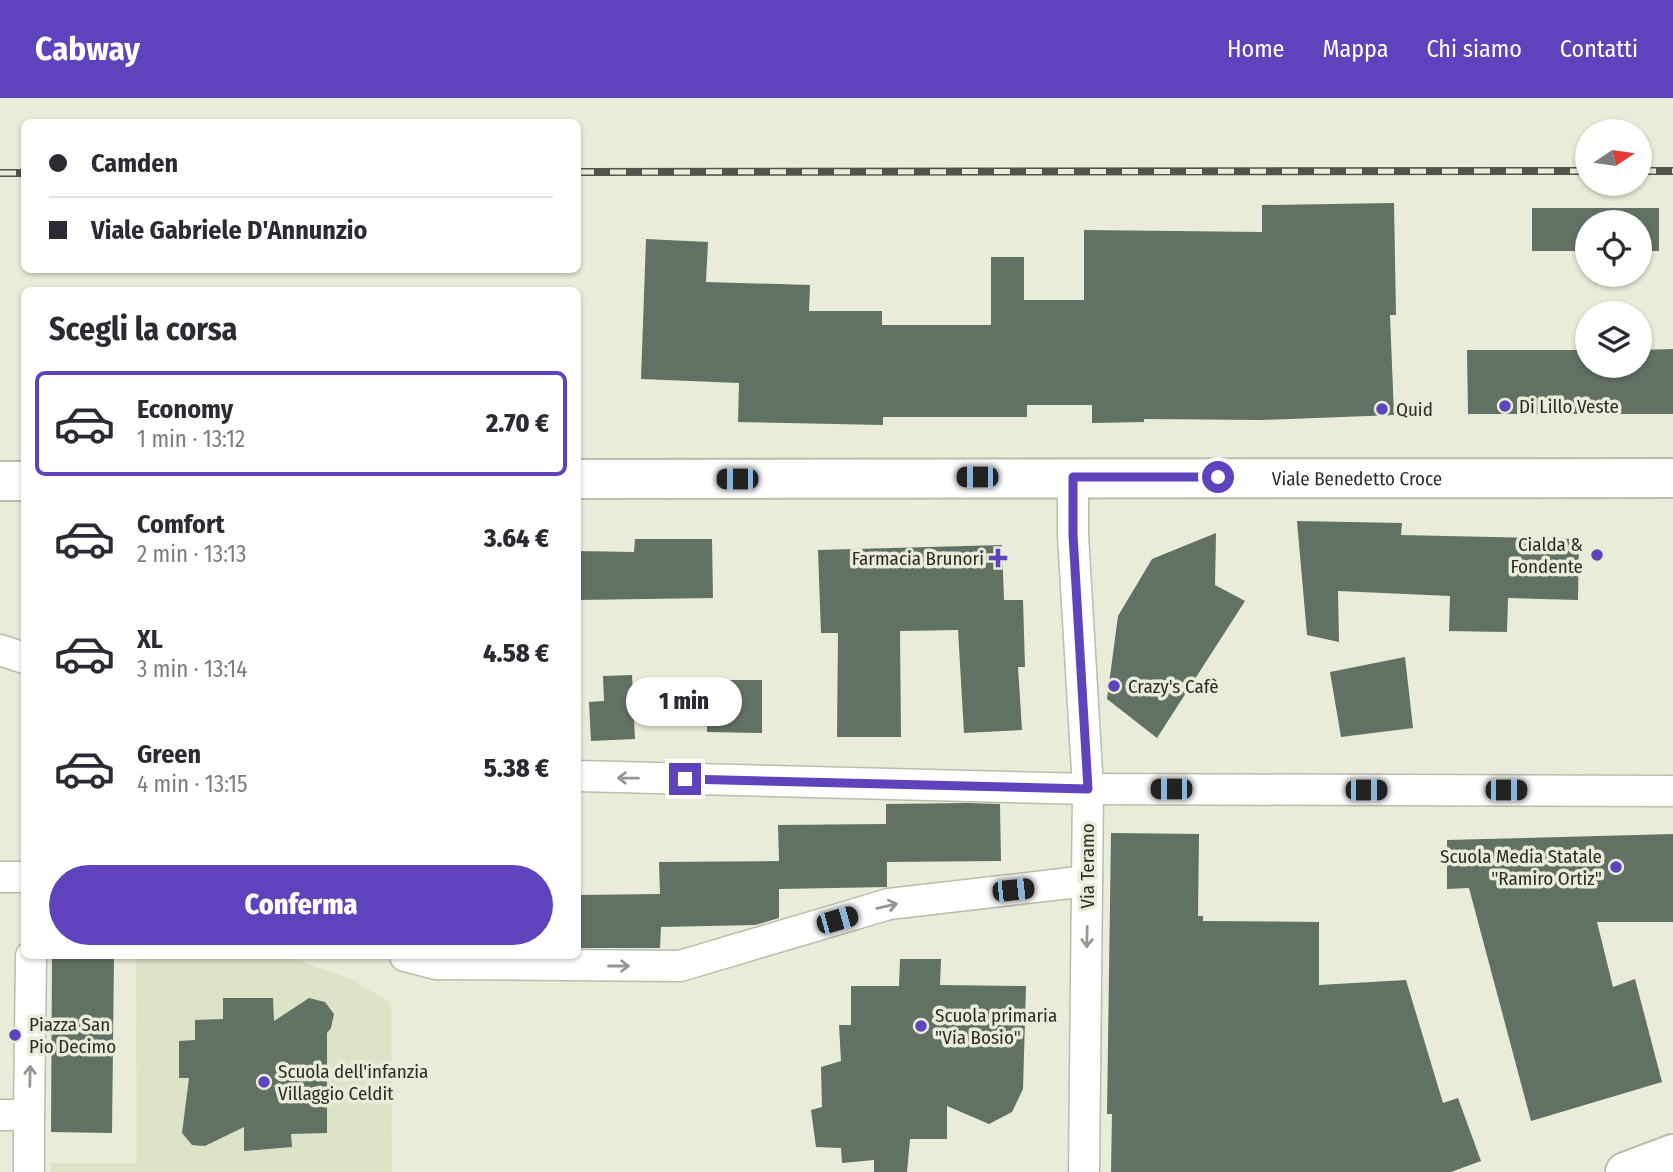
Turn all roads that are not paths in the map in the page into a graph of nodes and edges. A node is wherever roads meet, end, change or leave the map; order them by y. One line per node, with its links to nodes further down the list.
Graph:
1 (1073, 477): 2 (main road, Viale Benedetto Croce); 3 (main road, Viale Benedetto Croce); 9 (street, Via Teramo)
2 (1673, 478)
3 (581, 479)
4 (0, 481): 5 (main road)
5 (21, 481)
6 (0, 650): 7 (street)
7 (21, 657)
8 (581, 776): 9 (street, one-way to 8)
9 (1088, 789): 10 (street); 13 (street, Via Teramo)
10 (1673, 791)
11 (0, 877): 12 (street)
12 (21, 877)
13 (1087, 881): 15 (street, one-way to 13); 20 (street, Via Teramo, one-way to 20)
14 (31, 959): 17 (street, one-way to 14)
15 (417, 959)
16 (0, 1115): 17 (street)
17 (29, 1115): 19 (street)
18 (1673, 1154): 21 (main road)
19 (29, 1172)
20 (1084, 1172)
21 (1625, 1172)

